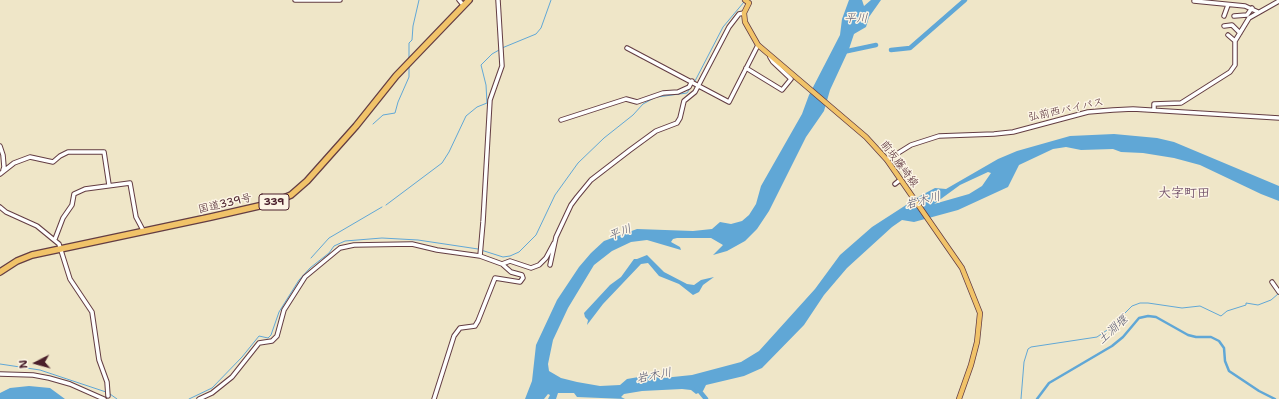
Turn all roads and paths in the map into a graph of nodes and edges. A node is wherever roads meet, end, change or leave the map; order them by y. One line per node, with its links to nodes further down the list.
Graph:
1 (295, 0): 2 (street)
2 (340, 0)
3 (459, 0): 12 (street)
4 (469, 0): 12 (highway, 国道339号 / 339)
5 (498, 0): 41 (street)
6 (1234, 0): 11 (street)
7 (748, 1): 15 (main road)
8 (1194, 1): 9 (street)
9 (1212, 1): 11 (street)
10 (1279, 1): 14 (street)
11 (1230, 5): 13 (street); 16 (street)
12 (464, 6): 37 (highway, 国道339号 / 339)
13 (1252, 8): 14 (street); 17 (street)
14 (1258, 12): 19 (street)
15 (744, 13): 22 (main road, 前坂藤崎線); 26 (street)
16 (1224, 16)
17 (1234, 16)
18 (1224, 26): 19 (street)
19 (1240, 34): 21 (street)
20 (1228, 35): 21 (street)
21 (1235, 41): 27 (street)
22 (758, 45): 24 (main road, 前坂藤崎線); 25 (street)
23 (627, 48): 26 (street)
24 (770, 57): 25 (street); 31 (main road, 前坂藤崎線)
25 (746, 68): 26 (street)
26 (695, 83): 29 (street); 39 (street)
27 (1154, 110): 28 (street, 弘前西バイパス); 31 (street, 弘前西バイパス)
28 (1279, 118)
29 (561, 120)
30 (0, 146): 32 (street)
31 (887, 160): 33 (main road, 前坂藤崎線)
32 (1, 173): 35 (street)
33 (900, 180): 34 (street); 51 (main road, 前坂藤崎線)
34 (895, 184)
35 (109, 185): 37 (street); 38 (street)
36 (0, 207): 38 (street)
37 (144, 232): 40 (highway, 国道339号 / 339)
38 (55, 239): 40 (street)
39 (554, 244): 42 (street); 43 (street)
40 (61, 249): 44 (highway, 国道339号 / 339); 48 (street)
41 (480, 256): 42 (street); 49 (street)
42 (502, 264): 50 (street)
43 (550, 266)
44 (0, 272)
45 (1272, 282): 46 (street)
46 (1279, 292)
47 (0, 374): 48 (street)
48 (106, 398)
49 (199, 399)
50 (434, 399)
51 (959, 399)

